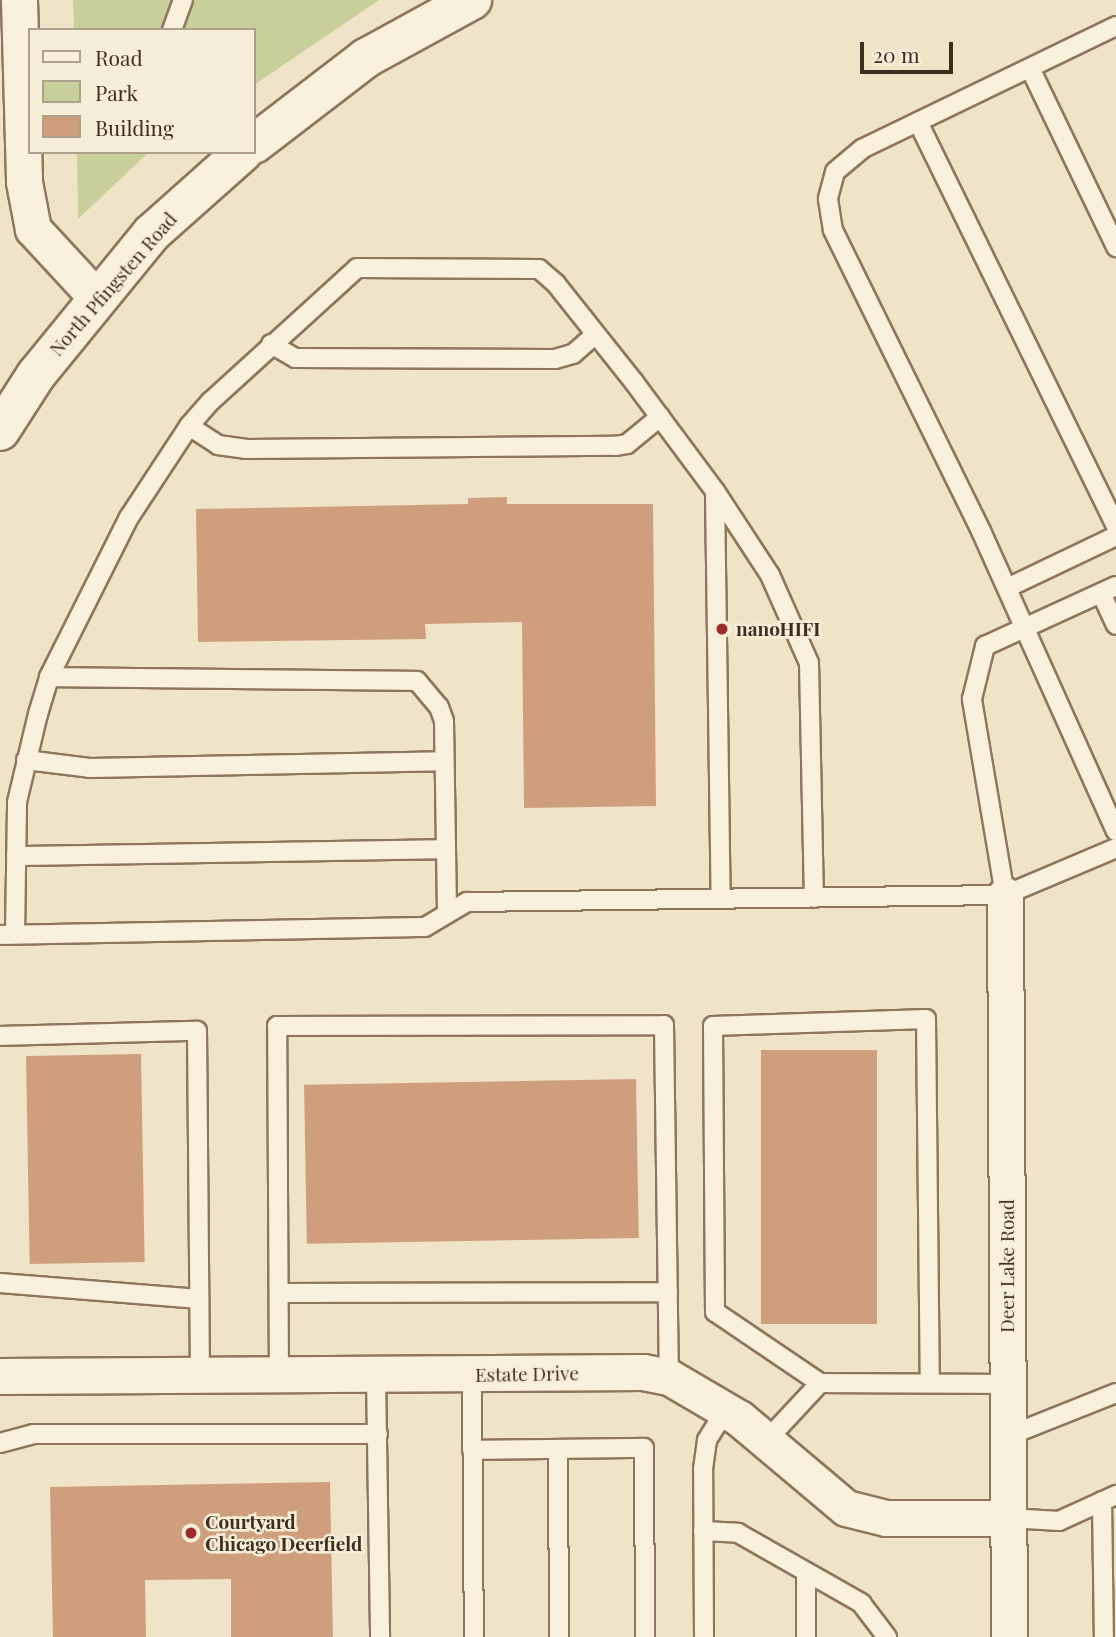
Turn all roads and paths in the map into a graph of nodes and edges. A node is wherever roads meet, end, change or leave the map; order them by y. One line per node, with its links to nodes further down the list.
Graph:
1 (19, 0): 7 (street)
2 (183, 0): 5 (lane)
3 (472, 0): 9 (street)
4 (1116, 26): 6 (lane)
5 (173, 28)
6 (1030, 68): 8 (lane); 11 (lane)
7 (17, 108): 12 (street)
8 (918, 122): 19 (lane); 21 (lane)
9 (256, 142)
10 (241, 154): 12 (street, North Pfingsten Road)
11 (1116, 247)
12 (97, 298): 17 (street, North Pfingsten Road)
13 (596, 334): 14 (lane); 14 (lane); 15 (lane)
14 (271, 344): 16 (lane)
15 (660, 417): 16 (lane); 18 (lane)
16 (189, 426): 25 (lane)
17 (0, 431)
18 (715, 491): 33 (lane); 34 (lane)
19 (1116, 526)
20 (1116, 536): 21 (lane)
21 (1007, 588): 24 (lane)
22 (1108, 590): 23 (lane); 24 (lane)
23 (1116, 625)
24 (1025, 627): 28 (lane); 32 (lane)
25 (49, 677): 26 (lane); 27 (lane)
26 (26, 760): 27 (lane); 31 (lane)
27 (444, 761): 30 (lane)
28 (1116, 831)
29 (1116, 848): 32 (lane)
30 (446, 849): 31 (lane); 35 (lane)
31 (16, 856): 36 (lane)
32 (1005, 895): 33 (lane); 50 (street, Deer Lake Road)
33 (814, 898): 34 (lane)
34 (721, 899): 35 (lane)
35 (447, 913): 36 (lane)
36 (8, 934)
37 (0, 1036): 41 (lane)
38 (0, 1283): 41 (lane)
39 (668, 1292): 40 (lane); 40 (lane); 47 (lane)
40 (279, 1293): 46 (lane)
41 (199, 1299): 45 (lane)
42 (472, 1375): 44 (street, Estate Drive); 47 (street, Estate Drive); 58 (lane)
43 (0, 1376): 45 (street, Estate Drive)
44 (376, 1376): 46 (street, Estate Drive); 53 (lane)
45 (200, 1377): 46 (street, Estate Drive)
46 (279, 1377)
47 (669, 1377): 52 (street, Estate Drive)
48 (820, 1383): 49 (lane); 49 (lane); 55 (lane)
49 (930, 1383): 50 (lane)
50 (1008, 1384): 54 (street, Deer Lake Road)
51 (1116, 1393): 54 (lane)
52 (726, 1410): 55 (street, Estate Drive); 61 (lane)
53 (378, 1434): 56 (lane); 63 (lane)
54 (1008, 1436): 60 (street, Deer Lake Road)
55 (766, 1441): 60 (street, Estate Drive)
56 (0, 1443)
57 (558, 1449): 58 (lane); 65 (lane); 66 (lane)
58 (472, 1450): 64 (lane)
59 (1109, 1498): 60 (lane); 71 (lane)
60 (1009, 1518): 70 (street, Deer Lake Road)
61 (703, 1531): 62 (lane); 67 (lane)
62 (806, 1572): 68 (lane); 69 (lane)
63 (380, 1637)
64 (474, 1637)
65 (559, 1637)
66 (645, 1637)
67 (704, 1637)
68 (806, 1637)
69 (887, 1637)
70 (1009, 1637)
71 (1104, 1637)

